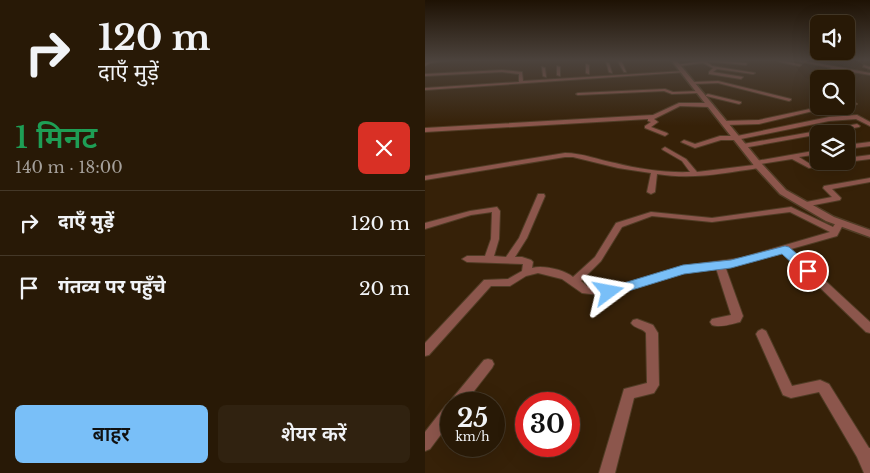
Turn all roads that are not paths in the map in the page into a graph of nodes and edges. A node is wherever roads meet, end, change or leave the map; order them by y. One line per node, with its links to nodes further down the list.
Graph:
1 (485, 82): 6 (street)
2 (690, 82): 8 (street)
3 (715, 82): 8 (street)
4 (715, 82): 5 (street)
5 (730, 86): 8 (street); 9 (street)
6 (425, 89)
7 (578, 94): 8 (street)
8 (701, 96): 10 (street); 12 (street); 13 (street)
9 (789, 100)
10 (739, 103)
11 (810, 111): 13 (street)
12 (654, 117): 16 (street); 17 (street)
13 (724, 123): 18 (street)
14 (870, 124): 18 (street)
15 (857, 126): 20 (street)
16 (425, 130)
17 (665, 134)
18 (732, 137): 19 (street); 20 (street)
19 (684, 142)
20 (743, 146): 28 (street)
21 (868, 146): 22 (street)
22 (855, 147)
23 (665, 149): 31 (street)
24 (810, 153): 25 (street)
25 (792, 156): 28 (street); 29 (street)
26 (870, 157): 27 (street)
27 (855, 159)
28 (755, 166): 31 (street); 36 (street)
29 (810, 166)
30 (654, 172): 31 (street); 32 (street); 34 (street)
31 (696, 175)
32 (425, 178)
33 (870, 180): 36 (street)
34 (651, 192)
35 (541, 196): 42 (street)
36 (803, 205): 38 (street)
37 (425, 226): 41 (street)
38 (838, 227): 39 (street); 40 (street); 46 (street)
39 (870, 234)
40 (785, 249): 44 (street); 49 (street)
41 (489, 258): 42 (street); 43 (street)
42 (510, 258): 45 (street)
43 (467, 259)
44 (720, 266): 46 (street); 47 (street)
45 (527, 272): 46 (street); 51 (street)
46 (575, 282)
47 (716, 322)
48 (637, 323): 57 (street)
49 (870, 328)
50 (763, 334): 56 (street)
51 (425, 351)
52 (488, 364): 53 (street)
53 (466, 392)
54 (440, 424): 55 (street)
55 (425, 444)
56 (868, 460)
57 (607, 473)

